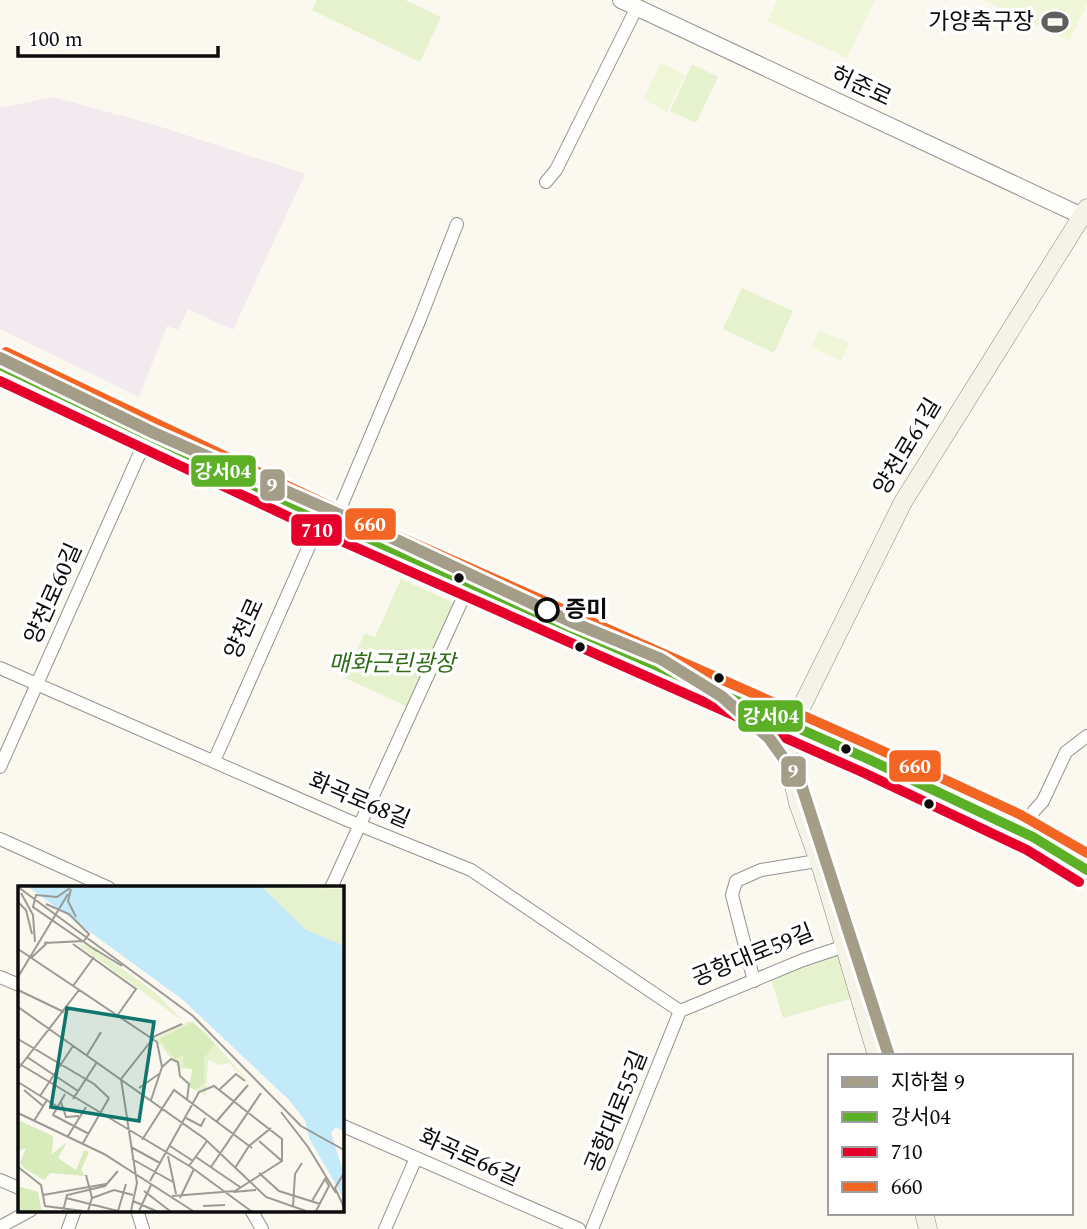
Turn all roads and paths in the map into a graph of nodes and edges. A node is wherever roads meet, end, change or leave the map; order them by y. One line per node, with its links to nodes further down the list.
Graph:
1 (621, 0): 2 (street, 허준로)
2 (637, 7): 3 (street); 4 (street, 허준로)
3 (546, 182)
4 (1085, 214): 12 (main road, 양천로61길)
5 (457, 224): 8 (street, 양천로)
6 (0, 365): 7 (main road)
7 (147, 437): 8 (main road); 11 (street, 양천로60길)
8 (328, 520): 9 (main road); 14 (street, 양천로)
9 (469, 585): 12 (main road); 16 (street)
10 (0, 668): 11 (street, 화곡로68길)
11 (37, 685): 14 (street, 화곡로68길); 15 (street, 양천로60길)
12 (793, 724): 17 (main road); 19 (main road, 공항대로59길)
13 (1087, 736): 17 (street)
14 (214, 761): 16 (street, 화곡로68길)
15 (0, 767)
16 (359, 824): 22 (street); 27 (street, 화곡로68길)
17 (1023, 832): 20 (main road)
18 (0, 839): 21 (street)
19 (817, 860): 23 (main road, 공항대로59길); 25 (street)
20 (1087, 870)
21 (105, 886)
22 (332, 886)
23 (845, 946): 25 (street, 공항대로59길); 28 (main road, 공항대로59길)
24 (0, 977): 26 (street)
25 (754, 981): 27 (street, 공항대로59길)
26 (18, 985)
27 (680, 1011): 43 (street, 공항대로55길)
28 (876, 1054)
29 (343, 1126): 30 (street, 화곡로66길)
30 (416, 1158): 41 (street); 42 (street, 화곡로66길)
31 (0, 1180): 32 (street)
32 (18, 1188)
33 (27, 1212): 37 (street)
34 (73, 1212): 38 (street)
35 (138, 1212): 39 (street)
36 (252, 1212): 40 (street)
37 (0, 1227)
38 (68, 1229)
39 (143, 1229)
40 (262, 1229)
41 (385, 1229)
42 (579, 1229)
43 (592, 1229)

